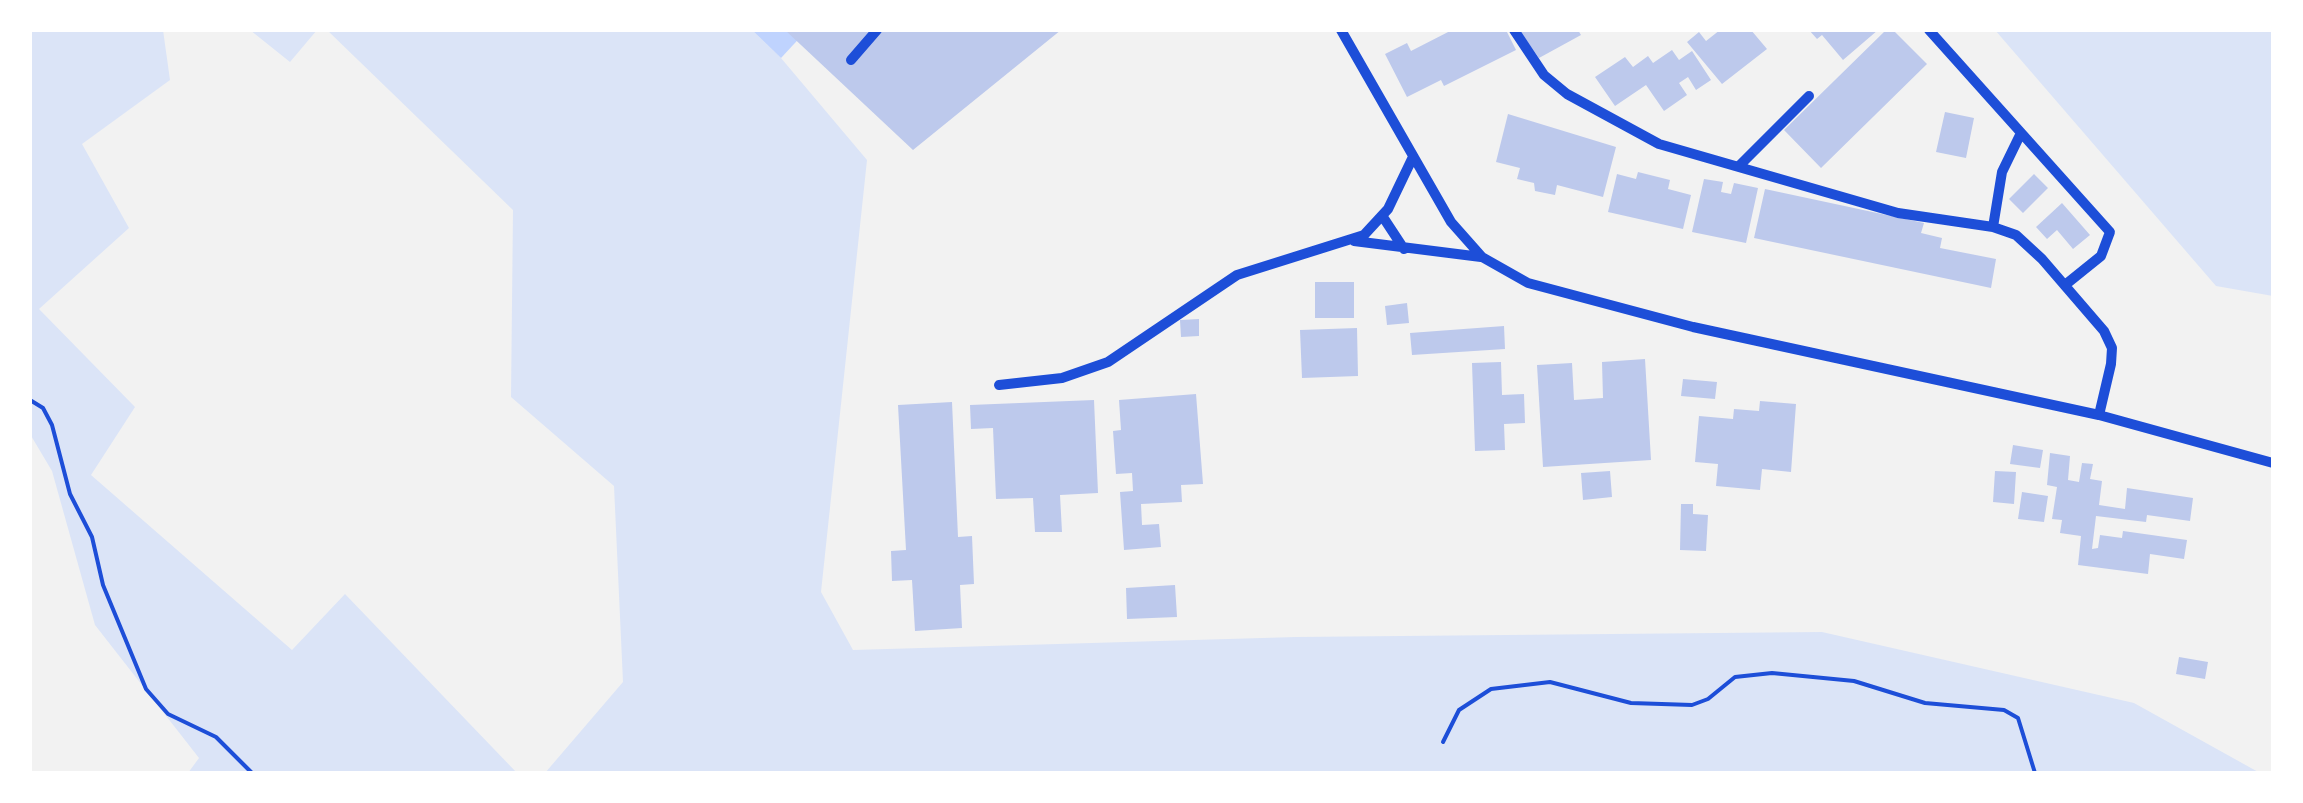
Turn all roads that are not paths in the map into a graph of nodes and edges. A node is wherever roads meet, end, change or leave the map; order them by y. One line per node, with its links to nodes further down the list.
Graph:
1 (877, 30): 5 (street)
2 (1341, 30): 8 (street)
3 (1514, 30): 9 (street)
4 (1929, 30): 7 (street)
5 (851, 60)
6 (1809, 96): 9 (street)
7 (2022, 133): 11 (street); 15 (street)
8 (1412, 159): 10 (street); 14 (street)
9 (1738, 166): 11 (street)
10 (1382, 218): 12 (street); 13 (street)
11 (1993, 227): 15 (street)
12 (1353, 240): 13 (street); 16 (street)
13 (1405, 250): 14 (street)
14 (1482, 257): 17 (street)
15 (2065, 285): 17 (street)
16 (999, 385)
17 (2099, 414): 18 (street)
18 (2273, 463)

